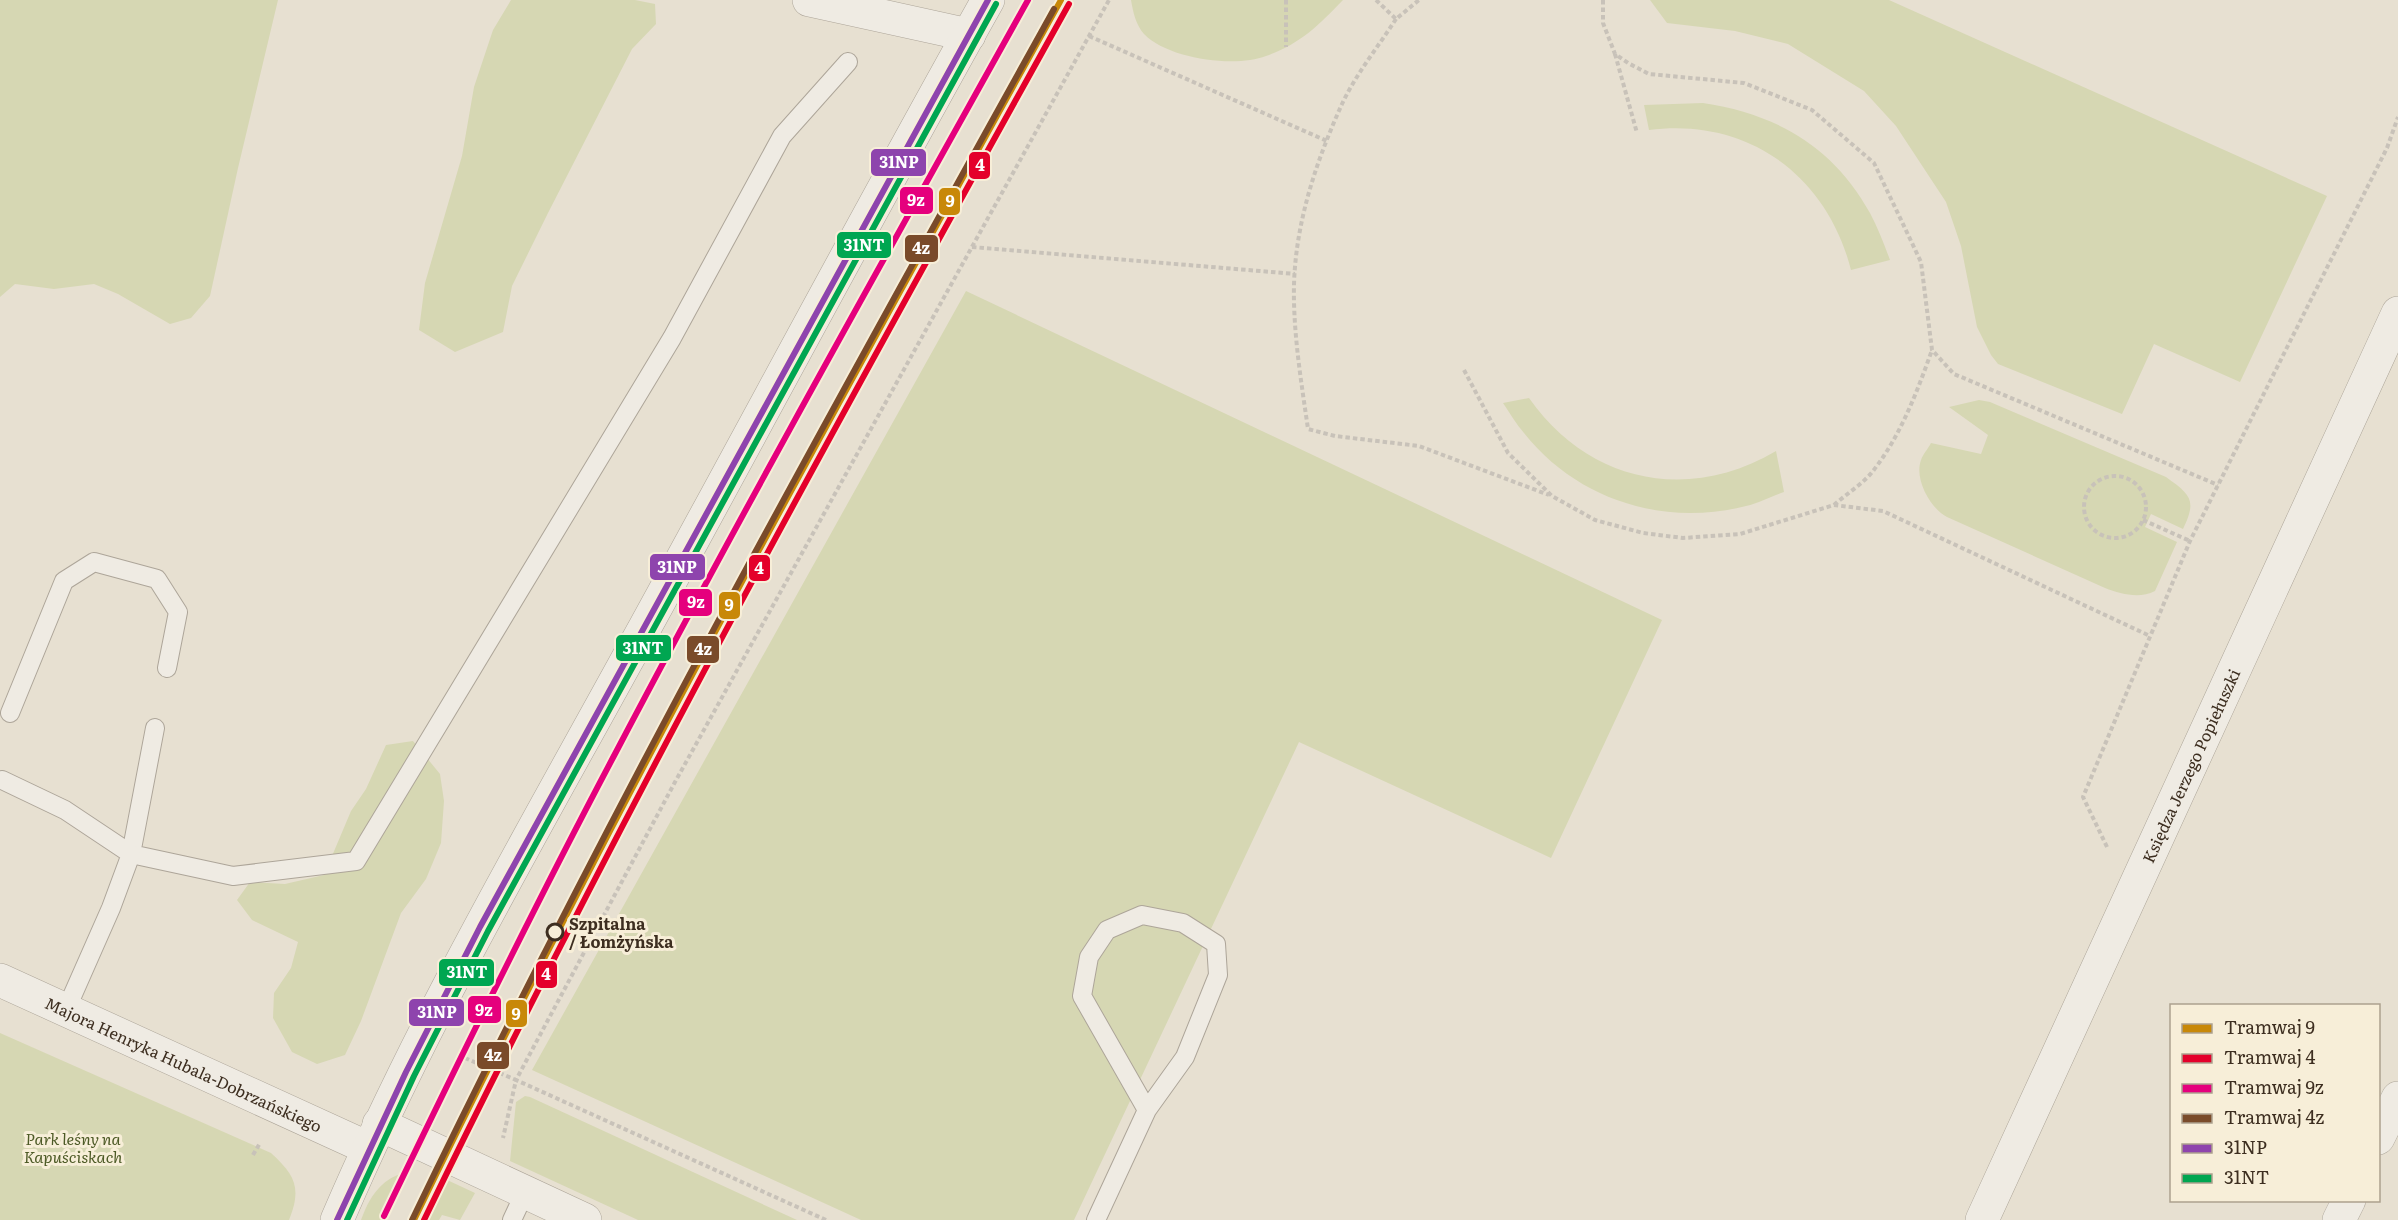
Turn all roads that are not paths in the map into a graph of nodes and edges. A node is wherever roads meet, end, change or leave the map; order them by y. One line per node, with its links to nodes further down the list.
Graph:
1 (809, 0): 3 (street)
2 (988, 0): 4 (street)
3 (853, 5): 4 (street)
4 (969, 35): 16 (street)
5 (848, 62): 11 (lane)
6 (2398, 313): 23 (street, Księdza Jerzego Popiełuszki)
7 (167, 668): 8 (lane)
8 (10, 713)
9 (154, 728): 11 (lane)
10 (2, 780): 11 (lane)
11 (131, 854): 13 (lane)
12 (0, 980): 13 (street, Majora Henryka Hubala-Dobrzańskiego)
13 (66, 1010): 16 (street, Majora Henryka Hubala-Dobrzańskiego)
14 (2398, 1098): 17 (street)
15 (1147, 1110): 15 (lane); 22 (lane)
16 (374, 1136): 19 (street, Majora Henryka Hubala-Dobrzańskiego); 20 (street)
17 (2380, 1136)
18 (2348, 1202): 24 (street)
19 (519, 1206): 21 (street, Majora Henryka Hubala-Dobrzańskiego)
20 (337, 1220)
21 (585, 1220)
22 (1096, 1220)
23 (1982, 1220)
24 (2339, 1220)

